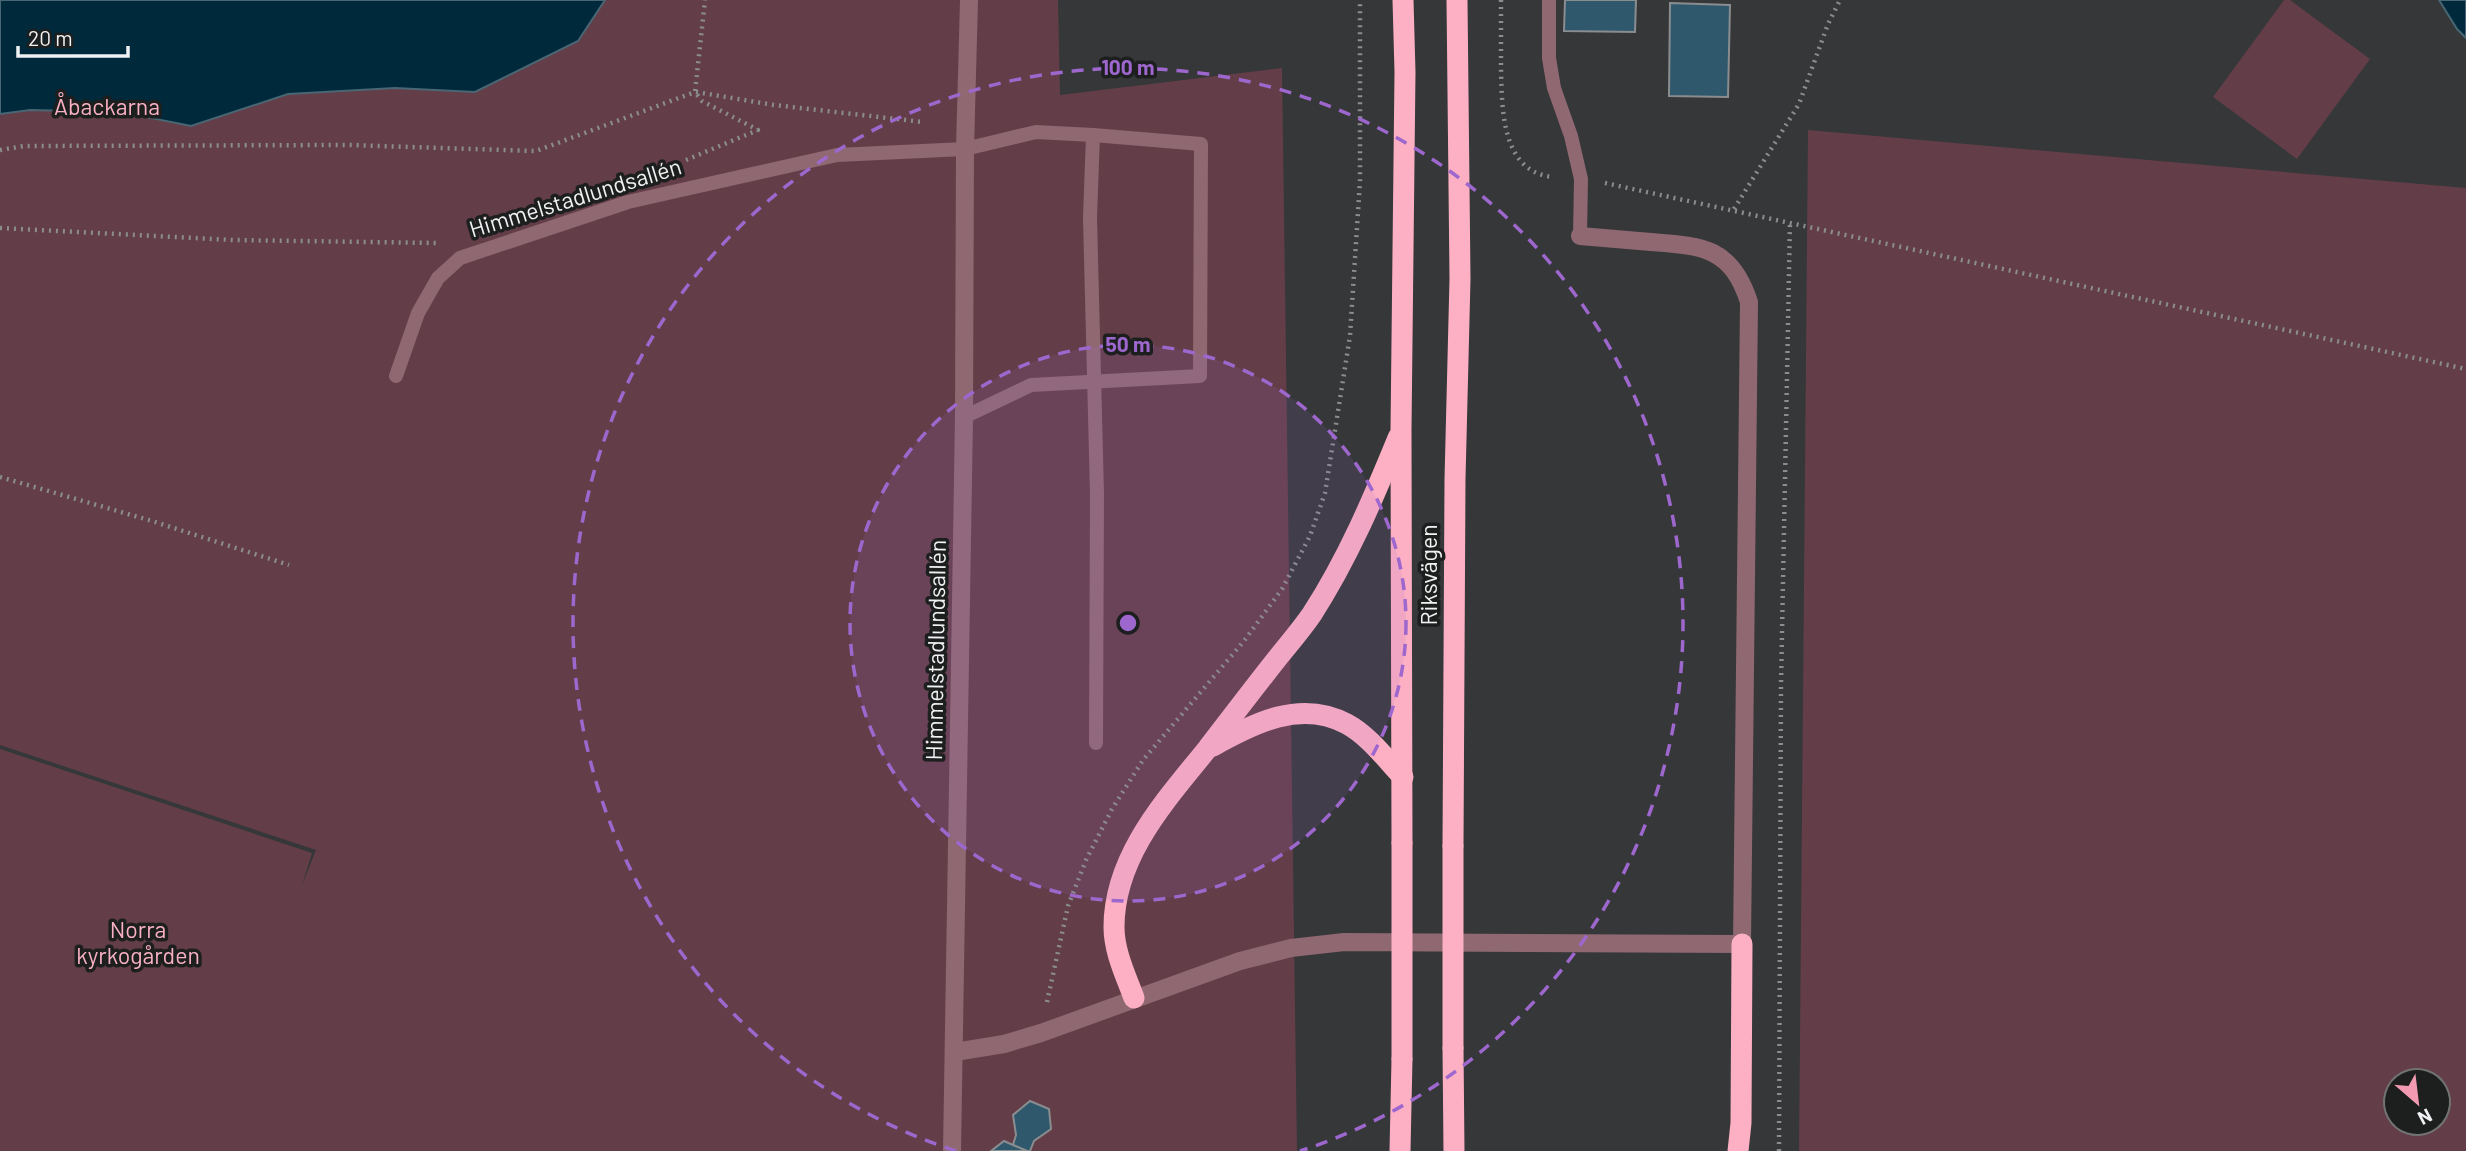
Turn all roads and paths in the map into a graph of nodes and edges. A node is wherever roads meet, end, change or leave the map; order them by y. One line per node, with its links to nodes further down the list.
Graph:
1 (705, 0): 8 (path)
2 (969, 0): 9 (street, Himmelstadlundsallén)
3 (1360, 0): 30 (path)
4 (1403, 0): 22 (highway, Riksvägen)
5 (1457, 0): 35 (highway, Riksvägen, bridge)
6 (1549, 0): 16 (lane)
7 (1840, 0): 14 (path)
8 (695, 92): 9 (path); 12 (path); 13 (path)
9 (966, 126): 11 (street, Himmelstadlundsallén)
10 (1093, 135): 11 (lane, Himmelstadlundsallén); 20 (lane); 20 (lane, Himmelstadlundsallén)
11 (965, 149): 19 (lane, Himmelstadlundsallén); 21 (street, Himmelstadlundsallén)
12 (0, 150)
13 (683, 161)
14 (1734, 209)
15 (0, 228): 17 (path)
16 (1580, 236): 28 (street)
17 (450, 243)
18 (2466, 369): 38 (path)
19 (396, 376)
20 (1094, 381): 21 (lane); 25 (lane)
21 (964, 417): 31 (street, Himmelstadlundsallén)
22 (1401, 430): 26 (highway); 27 (highway, Riksvägen)
23 (0, 477): 24 (path)
24 (289, 565)
25 (1096, 743)
26 (1206, 750): 27 (highway); 29 (highway)
27 (1403, 777): 34 (highway, Riksvägen, bridge)
28 (1742, 944): 29 (street); 32 (highway)
29 (1134, 998): 30 (street)
30 (1041, 1033): 31 (street)
31 (955, 1052): 33 (street, Himmelstadlundsallén)
32 (1741, 1123): 36 (highway); 37 (highway)
33 (952, 1151)
34 (1400, 1151)
35 (1454, 1151)
36 (1727, 1151)
37 (1738, 1151)
38 (1779, 1151)

